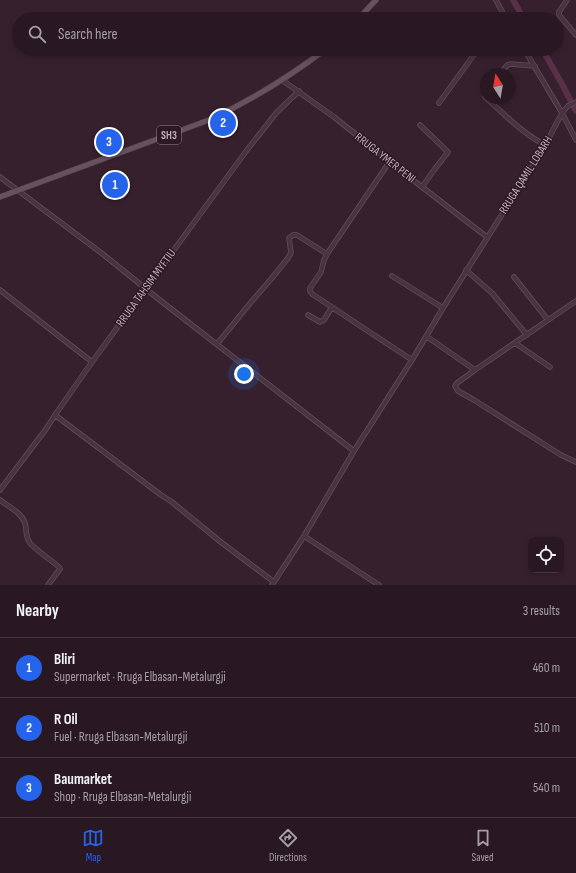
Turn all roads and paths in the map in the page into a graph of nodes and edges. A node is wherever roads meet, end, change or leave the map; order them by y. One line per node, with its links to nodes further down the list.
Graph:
1 (376, 0): 4 (main road)
2 (496, 0): 5 (street)
3 (567, 0): 6 (street)
4 (365, 12)
5 (501, 12)
6 (559, 12)
7 (564, 22): 8 (street)
8 (576, 35)
9 (316, 56): 14 (main road, SH3)
10 (473, 56): 16 (street)
11 (529, 56): 12 (street)
12 (535, 66): 13 (street); 19 (street)
13 (506, 68)
14 (282, 80): 15 (street, RRUGA YMER PENI); 26 (main road, SH3)
15 (299, 91): 23 (street, RRUGA YMER PENI); 33 (street, RRUGA TAHSIM MYFTIU)
16 (439, 102)
17 (576, 102): 19 (street, RRUGA QAMIL LOBARH)
18 (493, 104): 22 (street)
19 (562, 113): 21 (street); 22 (street, RRUGA QAMIL LOBARH)
20 (420, 125): 25 (street)
21 (576, 140)
22 (545, 145): 28 (street, RRUGA QAMIL LOBARH)
23 (390, 161): 25 (street, RRUGA YMER PENI); 29 (street)
24 (0, 176): 26 (street)
25 (422, 187): 28 (street, RRUGA YMER PENI)
26 (18, 190): 27 (main road, SH3); 33 (street)
27 (0, 197)
28 (487, 237): 30 (street, RRUGA QAMIL LOBARH)
29 (327, 254): 36 (street); 43 (street)
30 (466, 270): 37 (street, RRUGA QAMIL LOBARH); 40 (street)
31 (392, 276): 37 (street)
32 (514, 277): 39 (street)
33 (146, 288): 43 (street); 45 (street, RRUGA TAHSIM MYFTIU)
34 (0, 290): 45 (street)
35 (575, 304): 39 (street)
36 (332, 307): 38 (street); 44 (street)
37 (443, 308): 41 (street, RRUGA QAMIL LOBARH)
38 (308, 315)
39 (548, 320): 40 (street)
40 (527, 335): 42 (street)
41 (426, 336): 44 (street, RRUGA QAMIL LOBARH); 47 (street)
42 (515, 343): 46 (street); 47 (street)
43 (217, 344): 49 (street)
44 (412, 360): 49 (street, RRUGA QAMIL LOBARH)
45 (92, 362): 48 (street, RRUGA TAHSIM MYFTIU)
46 (550, 367)
47 (474, 370): 50 (street)
48 (55, 415): 51 (street, RRUGA TAHSIM MYFTIU); 54 (street)
49 (354, 451): 53 (street, RRUGA QAMIL LOBARH)
50 (576, 462)
51 (0, 490)
52 (0, 500): 55 (street)
53 (304, 536): 54 (street, RRUGA QAMIL LOBARH); 56 (street)
54 (273, 584)
55 (48, 585)
56 (380, 585)

